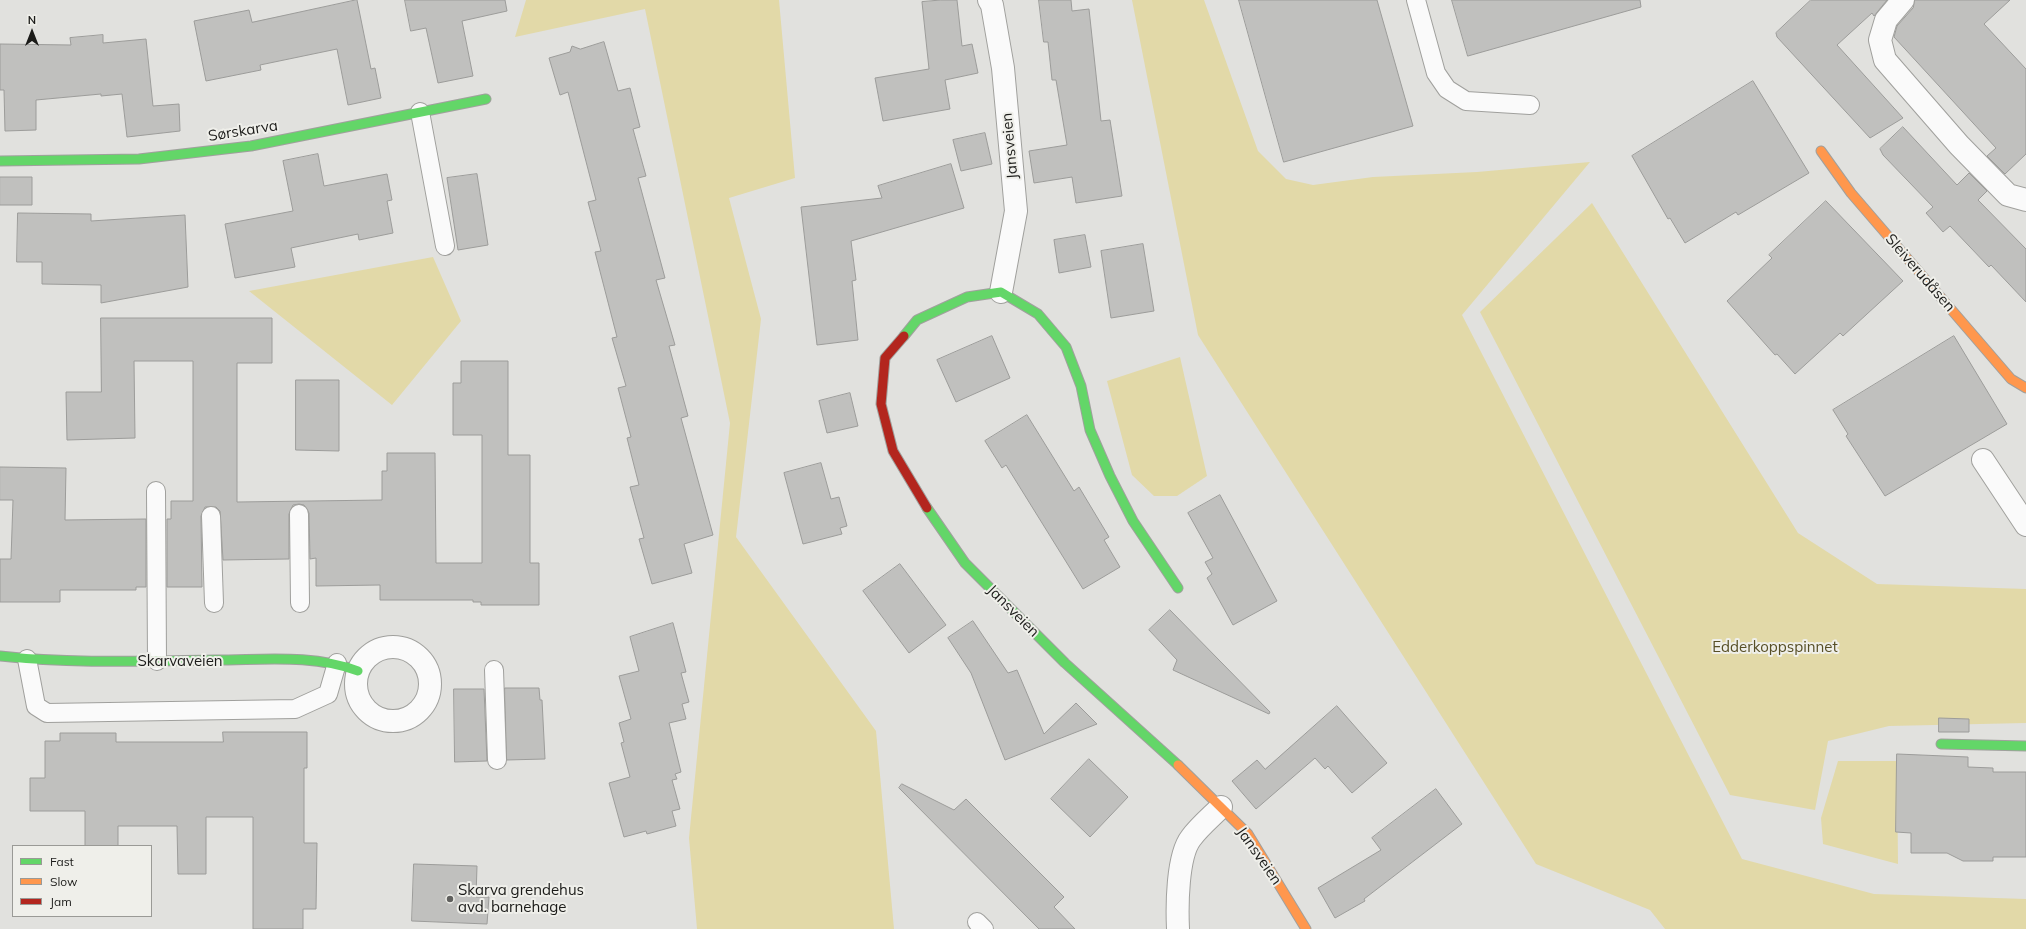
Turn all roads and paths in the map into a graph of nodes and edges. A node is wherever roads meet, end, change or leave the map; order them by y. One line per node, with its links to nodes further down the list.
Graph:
1 (989, 0): 11 (street, Jansveien)
2 (1416, 0): 5 (lane)
3 (1903, 0): 9 (street)
4 (486, 99): 6 (street, Sørskarva)
5 (1530, 105)
6 (420, 112): 8 (street, Sørskarva); 10 (lane)
7 (1821, 151): 12 (street, Sleiverudåsen)
8 (0, 161)
9 (2026, 200)
10 (445, 246)
11 (1001, 292): 18 (street); 30 (street, Jansveien)
12 (2026, 388)
13 (1983, 460): 17 (street)
14 (156, 490): 23 (lane)
15 (299, 514): 20 (lane)
16 (211, 516): 19 (lane)
17 (2026, 524)
18 (1178, 588)
19 (214, 603)
20 (300, 603)
21 (0, 656): 22 (street, Skarvaveien)
22 (27, 659): 23 (street, Skarvaveien); 24 (lane)
23 (157, 661): 24 (street, Skarvaveien)
24 (337, 663): 26 (street, Skarvaveien)
25 (494, 670): 29 (lane)
26 (358, 671)
27 (1941, 744): 28 (street)
28 (2026, 746)
29 (497, 760)
30 (1221, 806): 31 (street); 32 (street, Jansveien)
31 (1178, 929)
32 (1306, 929)

